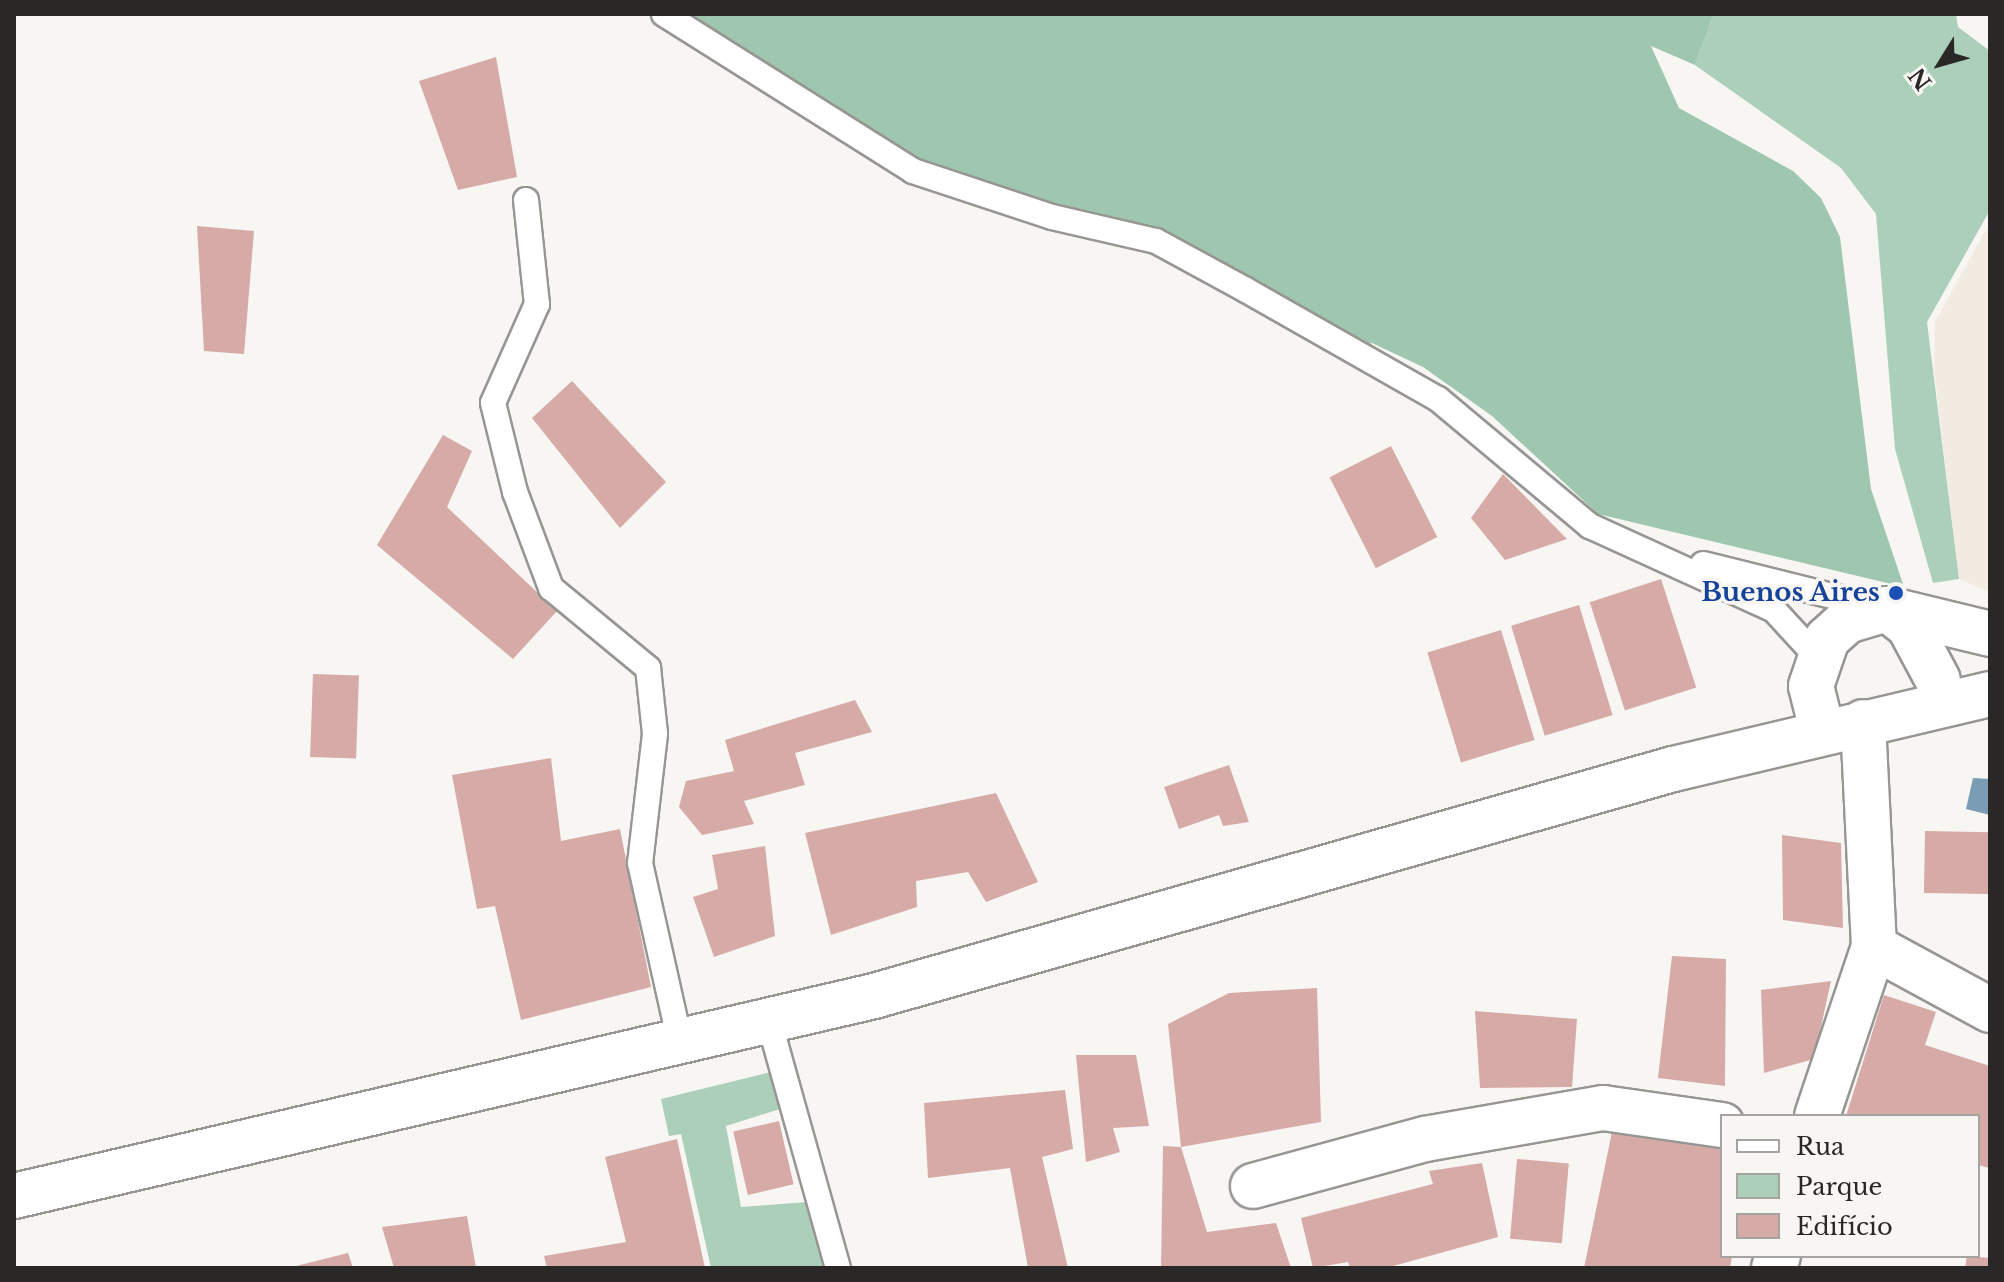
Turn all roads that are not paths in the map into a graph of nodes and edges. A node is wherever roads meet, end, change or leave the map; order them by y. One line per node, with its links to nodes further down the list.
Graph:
1 (664, 14): 3 (lane)
2 (526, 200): 14 (lane)
3 (1653, 552): 4 (lane); 6 (lane)
4 (1887, 609): 5 (main road); 6 (main road); 8 (main road)
5 (1990, 634)
6 (1820, 660): 10 (main road)
7 (1990, 665): 8 (main road)
8 (1938, 680): 10 (main road)
9 (1990, 694): 10 (main road)
10 (1842, 726): 11 (main road); 13 (main road)
11 (1874, 947): 12 (main road); 15 (main road)
12 (1990, 1010)
13 (769, 1021): 14 (main road); 19 (lane)
14 (680, 1042): 18 (main road)
15 (1818, 1114)
16 (1720, 1125): 17 (main road)
17 (1253, 1186)
18 (14, 1196)
19 (838, 1268)

